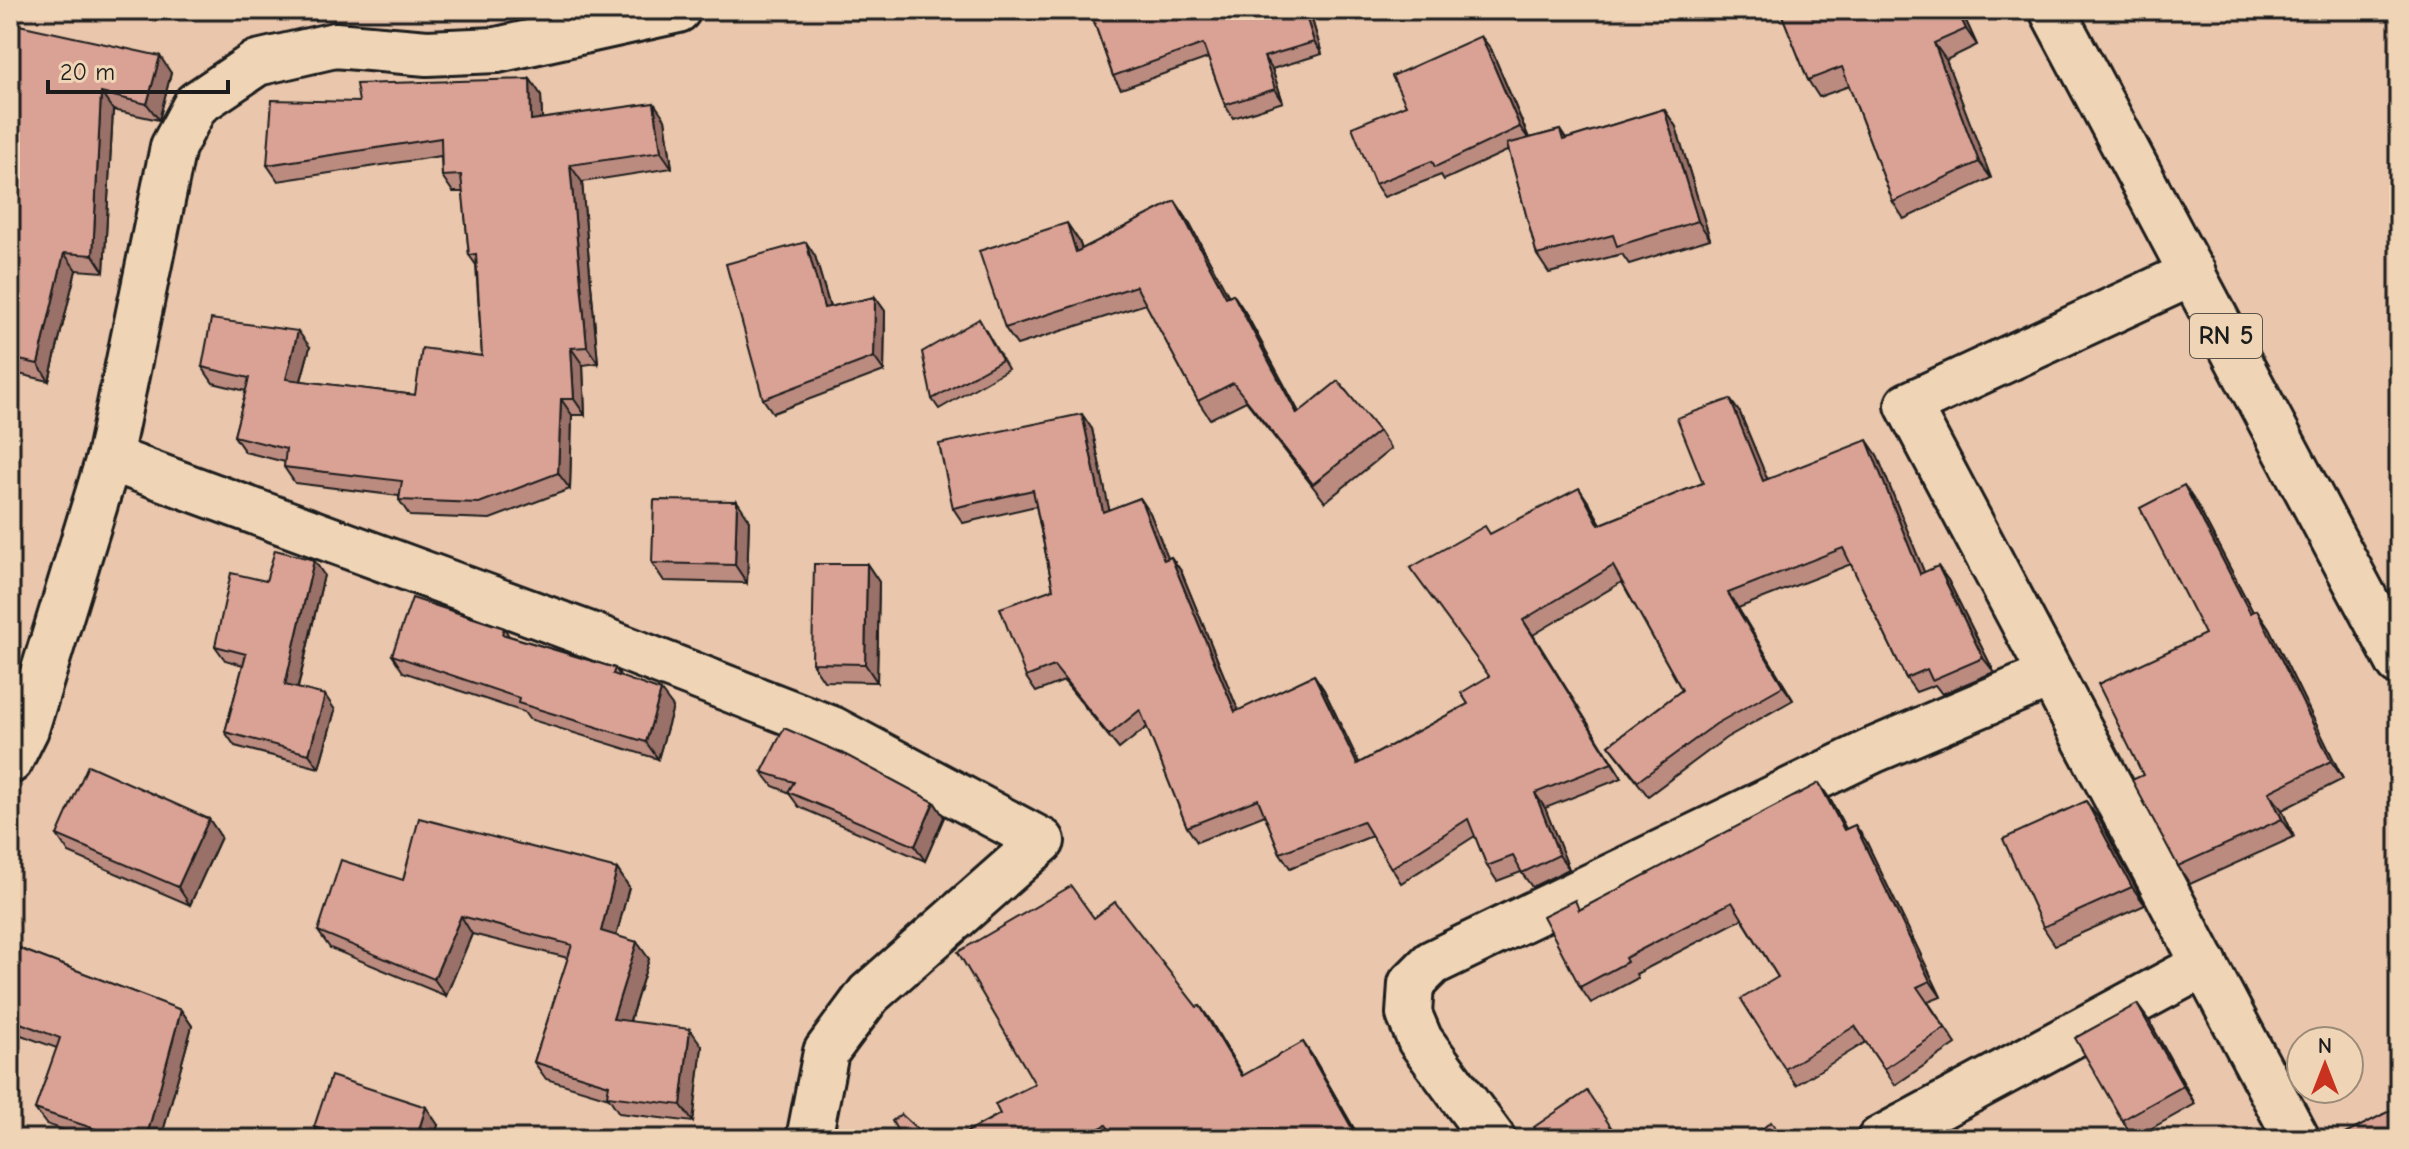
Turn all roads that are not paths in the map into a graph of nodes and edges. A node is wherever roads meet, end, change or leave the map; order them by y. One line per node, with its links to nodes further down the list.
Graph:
1 (678, 10): 4 (street)
2 (2052, 10): 3 (street, RN 5 / RN 5)
3 (2193, 273): 5 (street, RN 5 / RN 5); 6 (street)
4 (109, 458): 7 (street); 9 (street)
5 (2399, 663)
6 (2051, 675): 8 (street); 10 (street)
7 (15, 732)
8 (2205, 964): 11 (street); 12 (street)
9 (809, 1139)
10 (1493, 1139)
11 (1880, 1139)
12 (2297, 1139)

